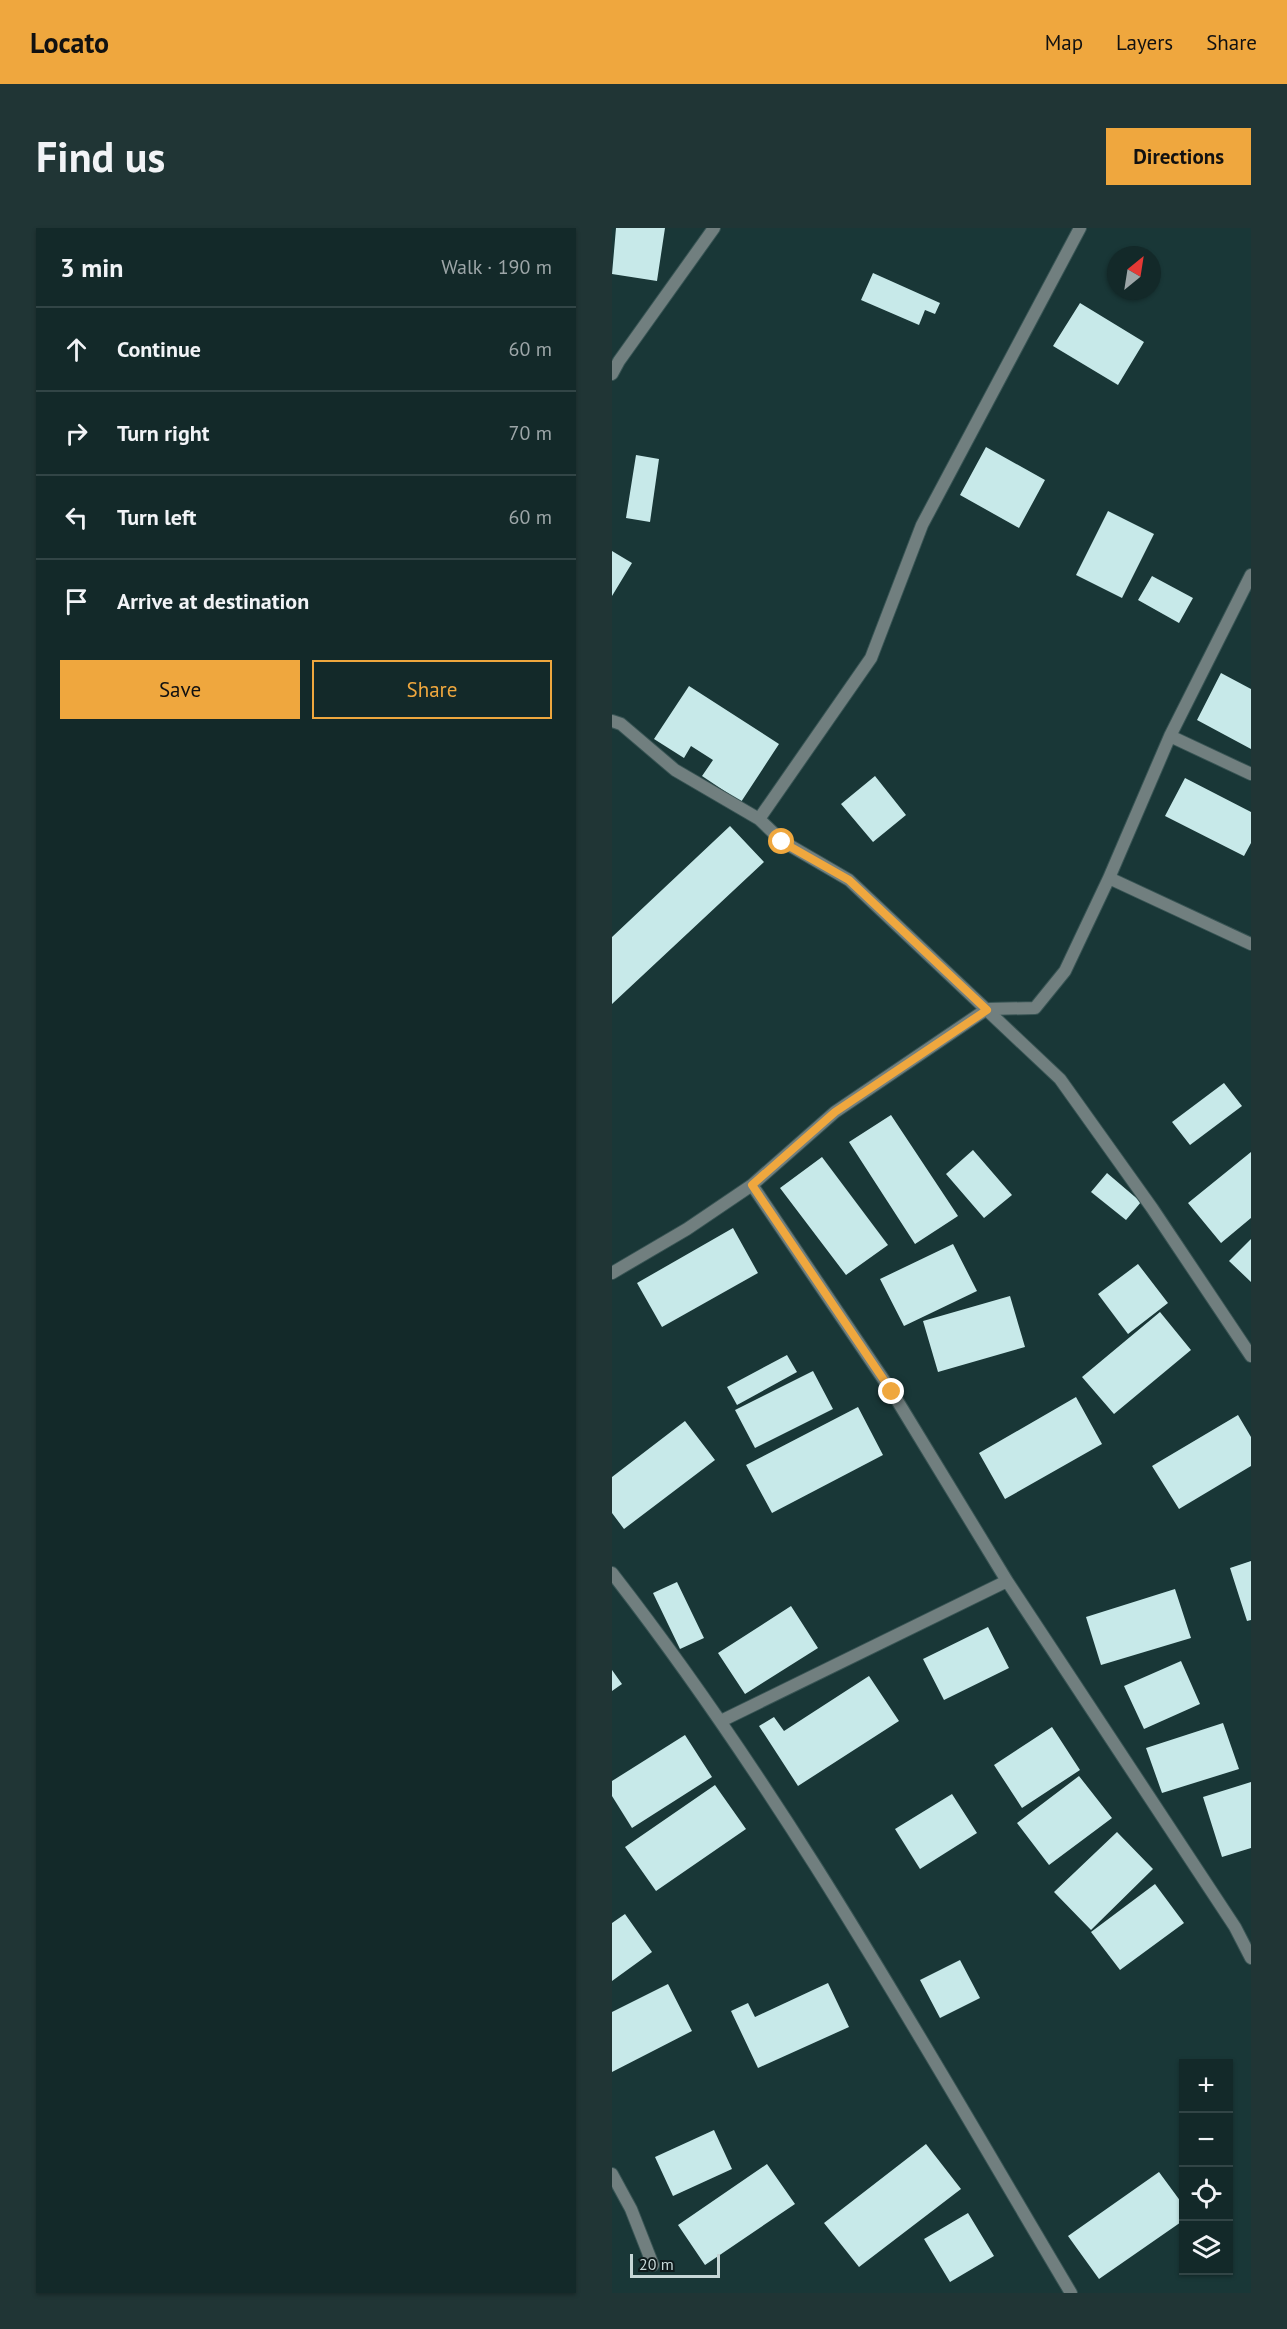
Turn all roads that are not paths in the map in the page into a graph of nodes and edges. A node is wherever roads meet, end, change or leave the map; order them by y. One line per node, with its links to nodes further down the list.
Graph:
1 (714, 228): 3 (street)
2 (1080, 228): 8 (street)
3 (612, 374)
4 (1251, 575): 6 (street)
5 (612, 722): 8 (street)
6 (1170, 736): 7 (street); 9 (street)
7 (1251, 774)
8 (759, 819): 11 (street)
9 (1109, 878): 10 (street); 11 (street)
10 (1251, 944)
11 (987, 1010): 12 (street); 14 (street)
12 (752, 1185): 13 (street); 16 (street)
13 (612, 1273)
14 (1251, 1356)
15 (612, 1574): 17 (street)
16 (1007, 1581): 17 (street); 18 (street)
17 (721, 1721): 21 (street)
18 (1251, 1958)
19 (612, 2174): 20 (street)
20 (653, 2265)
21 (1071, 2293)

